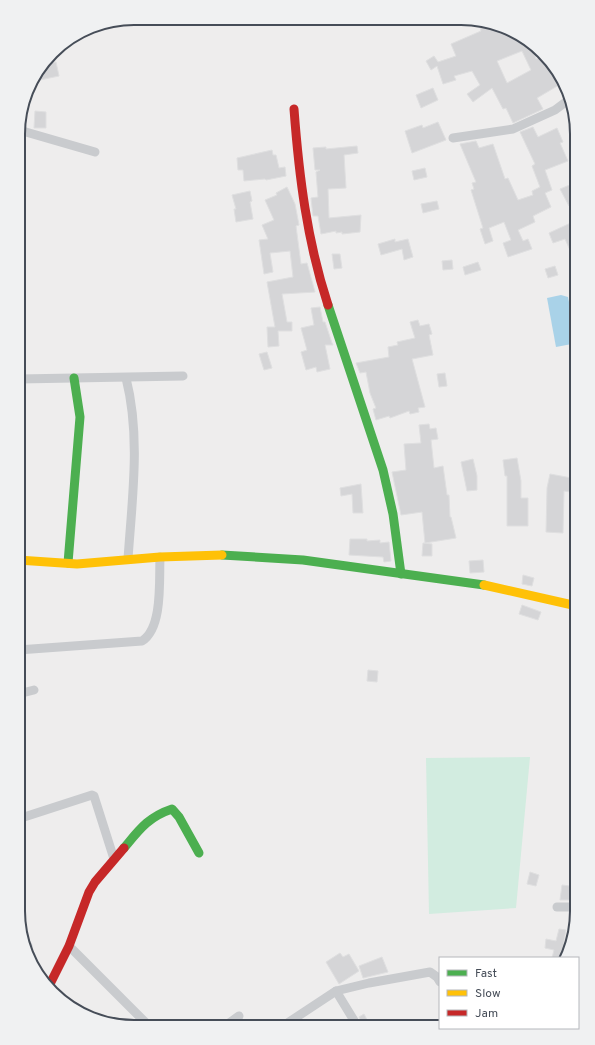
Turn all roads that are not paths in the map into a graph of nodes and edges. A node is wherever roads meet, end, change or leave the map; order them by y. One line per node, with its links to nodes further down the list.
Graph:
1 (565, 103): 4 (street)
2 (294, 109): 14 (street)
3 (25, 132): 5 (street)
4 (453, 138)
5 (94, 152)
6 (183, 376): 9 (street)
7 (25, 378): 8 (street)
8 (74, 378): 9 (street); 13 (street)
9 (126, 378): 12 (street)
10 (160, 557): 12 (street); 14 (street); 16 (street)
11 (25, 560): 13 (street)
12 (128, 560): 13 (street)
13 (68, 563)
14 (401, 574): 15 (street)
15 (570, 604)
16 (25, 649)
17 (34, 690): 18 (street)
18 (25, 692)
19 (25, 817): 21 (street)
20 (199, 853): 21 (street)
21 (114, 859): 24 (street)
22 (557, 907): 23 (street)
23 (570, 908)
24 (70, 946): 26 (street); 29 (street)
25 (439, 981): 27 (street)
26 (52, 983)
27 (336, 991): 31 (street); 32 (street)
28 (239, 1016): 30 (street)
29 (143, 1020)
30 (233, 1020)
31 (300, 1020)
32 (354, 1020)

